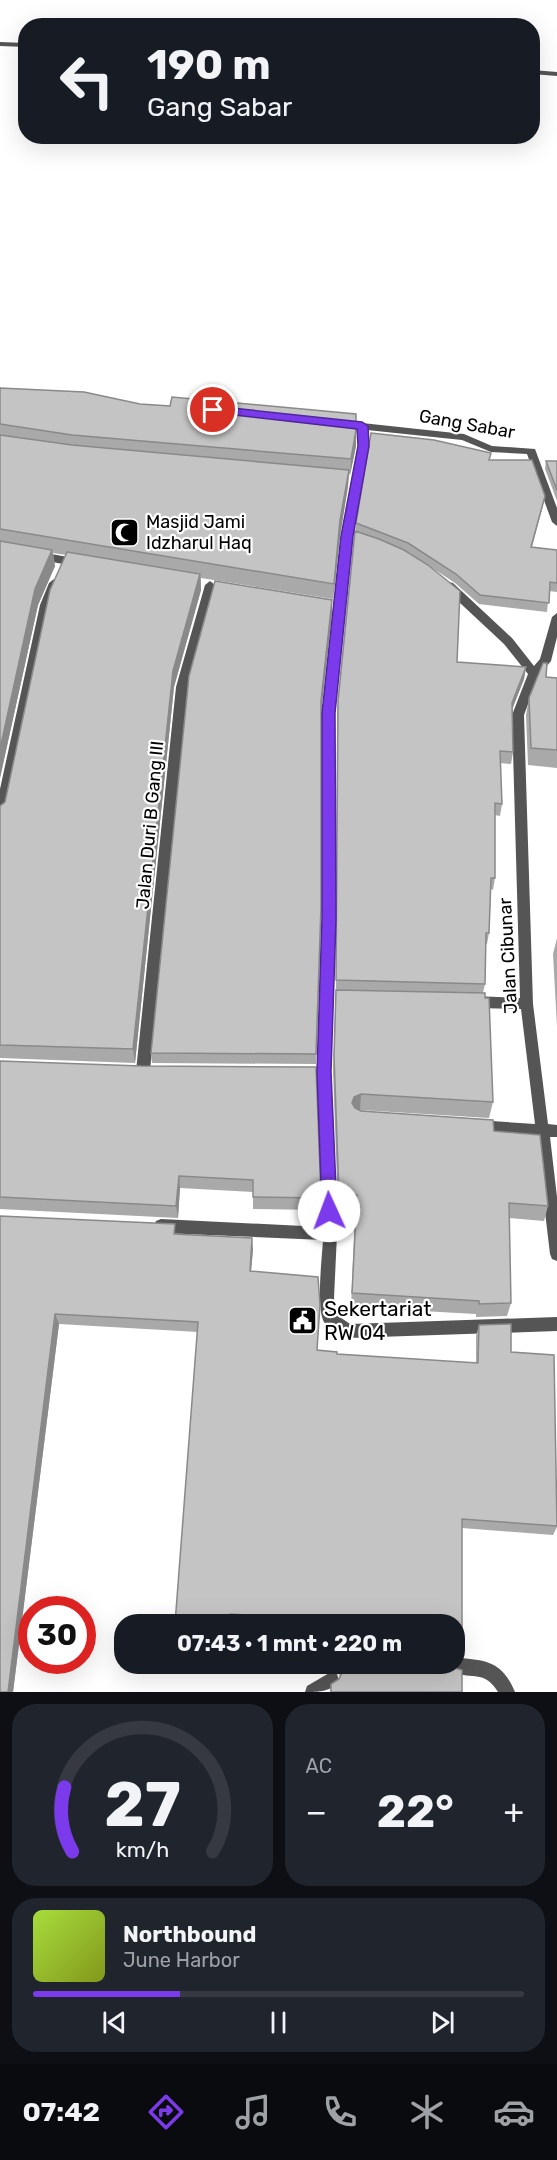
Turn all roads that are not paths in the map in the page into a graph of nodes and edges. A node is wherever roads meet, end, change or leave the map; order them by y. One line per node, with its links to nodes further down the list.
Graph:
1 (0, 44): 2 (street)
2 (18, 45)
3 (540, 73): 4 (street)
4 (557, 74)
5 (342, 424): 6 (street, Gang Sabar)
6 (362, 426): 7 (street, Gang Sabar); 24 (street)
7 (557, 522)
8 (32, 555): 9 (street)
9 (64, 560): 10 (street); 16 (street)
10 (87, 564)
11 (442, 579): 15 (street)
12 (210, 585): 19 (street, Jalan Duri B Gang III)
13 (557, 617): 14 (street)
14 (551, 661): 15 (street, Jalan Cibunar)
15 (534, 673): 18 (street, Jalan Cibunar)
16 (0, 816)
17 (463, 1001): 18 (street)
18 (527, 1004): 21 (street, Jalan Cibunar)
19 (143, 1071)
20 (468, 1126): 21 (street)
21 (542, 1131): 22 (street); 25 (street, Jalan Cibunar)
22 (557, 1131)
23 (142, 1225): 24 (street)
24 (330, 1234): 26 (street)
25 (557, 1254)
26 (557, 1324)
27 (465, 1667): 30 (street)
28 (331, 1680): 29 (street)
29 (313, 1692)
30 (507, 1692)

